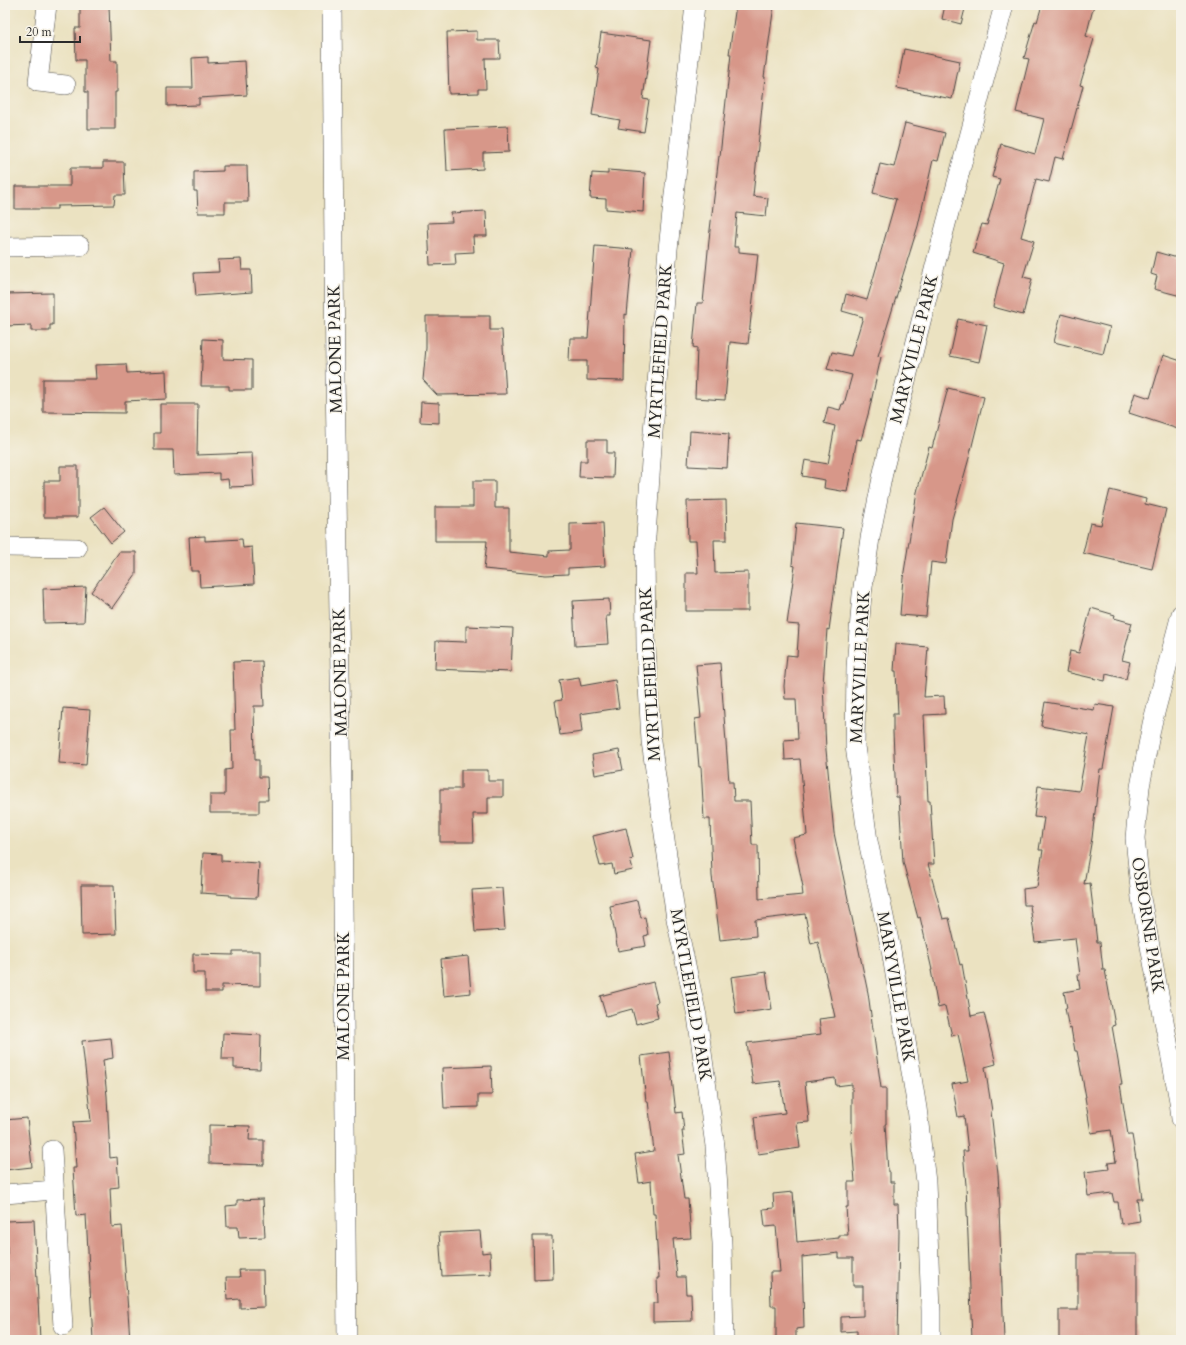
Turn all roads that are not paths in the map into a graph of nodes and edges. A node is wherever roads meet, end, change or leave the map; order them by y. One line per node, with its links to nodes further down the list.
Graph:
1 (47, 5): 5 (street)
2 (332, 5): 16 (street, MALONE PARK)
3 (695, 5): 17 (street, MYRTLEFIELD PARK)
4 (1004, 5): 18 (street, MARYVILLE PARK)
5 (66, 85)
6 (80, 246): 7 (street)
7 (5, 247)
8 (5, 547): 9 (street)
9 (77, 548)
10 (1181, 614): 11 (street, OSBORNE PARK)
11 (1181, 1119)
12 (52, 1150): 13 (street)
13 (54, 1190): 14 (street); 15 (street)
14 (5, 1194)
15 (63, 1326)
16 (346, 1340)
17 (724, 1340)
18 (931, 1340)

